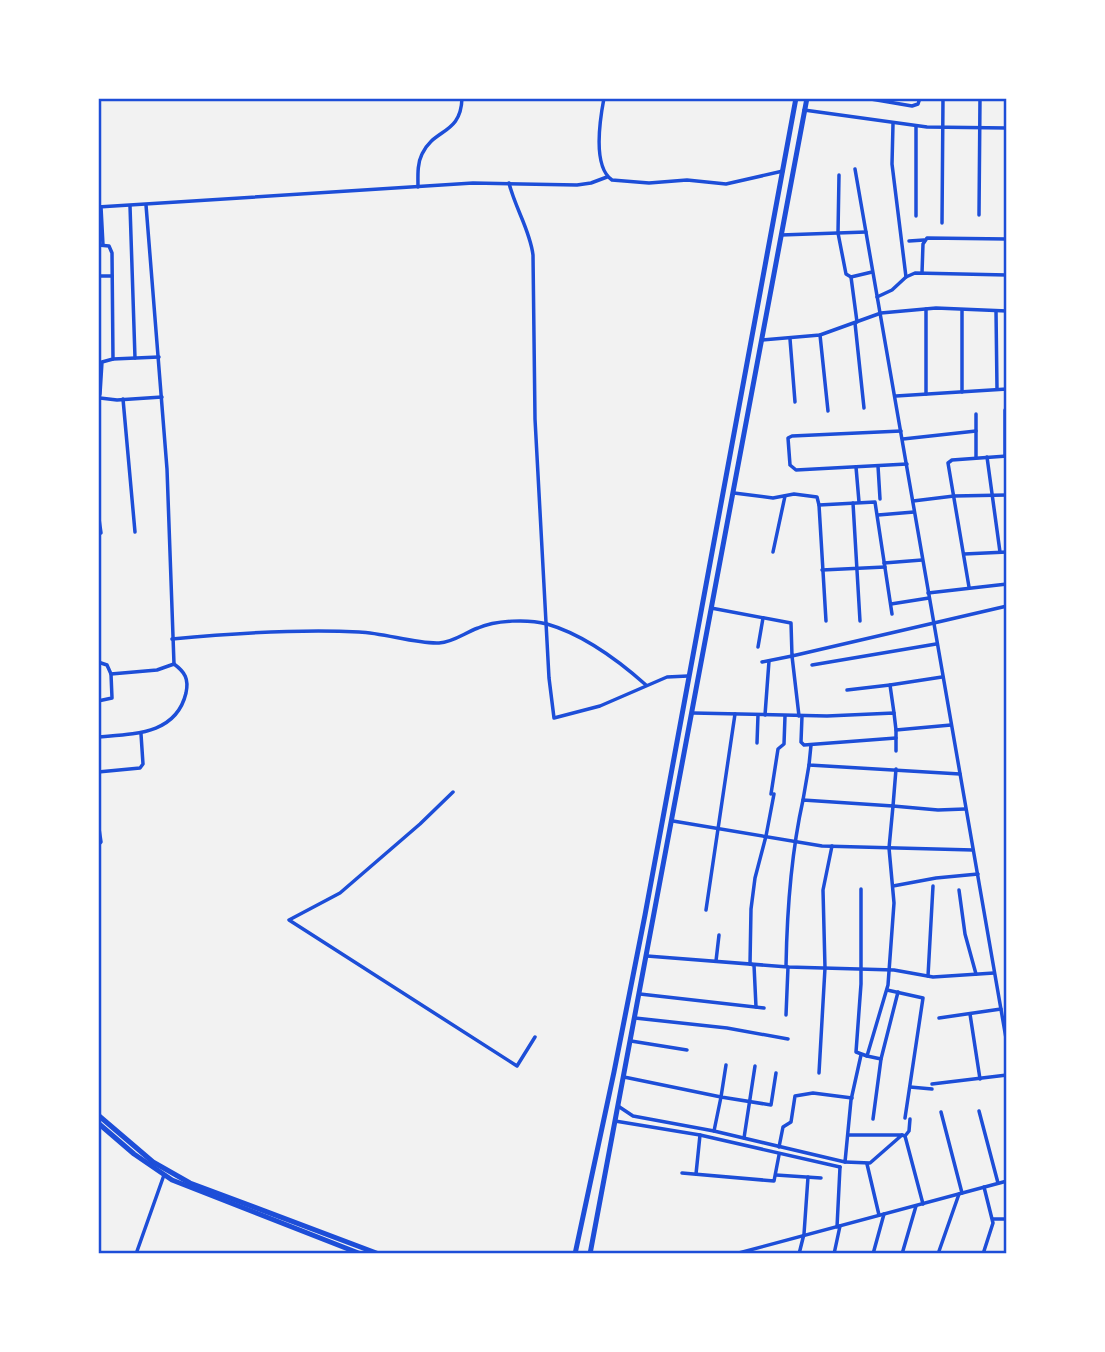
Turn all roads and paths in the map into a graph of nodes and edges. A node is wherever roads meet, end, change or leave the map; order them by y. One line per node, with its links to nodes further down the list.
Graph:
1 (462, 98): 20 (street)
2 (604, 98): 18 (street)
3 (796, 98): 16 (main road)
4 (807, 98): 9 (main road)
5 (865, 98): 6 (street)
6 (920, 98)
7 (943, 98): 12 (street)
8 (980, 98): 13 (street)
9 (804, 110): 10 (street); 29 (main road)
10 (893, 124): 11 (street); 40 (street)
11 (916, 126): 12 (street); 25 (street)
12 (943, 128): 13 (street); 26 (street)
13 (980, 128): 14 (street); 24 (street)
14 (1007, 128)
15 (855, 169): 27 (street)
16 (783, 171): 18 (street); 121 (main road)
17 (839, 175): 28 (street)
18 (607, 177): 19 (street)
19 (509, 183): 20 (street); 109 (street)
20 (418, 187): 22 (street)
21 (130, 205): 22 (street); 23 (street); 52 (street)
22 (146, 205): 51 (street)
23 (100, 207): 33 (street)
24 (979, 215)
25 (916, 216)
26 (942, 222)
27 (866, 232): 28 (street); 34 (street)
28 (838, 233): 29 (street); 39 (street)
29 (781, 235): 50 (main road)
30 (1007, 239): 32 (street)
31 (909, 240): 32 (street)
32 (924, 240): 35 (street)
33 (100, 245): 38 (street)
34 (873, 272): 39 (street); 41 (street)
35 (922, 273): 36 (street); 40 (street)
36 (1007, 275)
37 (98, 276): 38 (street)
38 (112, 276): 53 (street)
39 (851, 277): 47 (street)
40 (906, 277): 41 (street)
41 (877, 297): 46 (street)
42 (926, 309): 43 (street); 46 (street); 57 (street)
43 (962, 310): 44 (street); 56 (street)
44 (996, 311): 45 (street); 55 (street)
45 (1007, 311)
46 (881, 313): 47 (street); 58 (street)
47 (856, 323): 48 (street); 63 (street)
48 (820, 335): 49 (street); 65 (street)
49 (790, 339): 50 (street); 62 (street)
50 (762, 340): 76 (main road)
51 (159, 357): 52 (street); 59 (street)
52 (135, 358): 53 (street)
53 (113, 359): 60 (street)
54 (1007, 388): 55 (street)
55 (997, 389): 56 (street)
56 (962, 392): 57 (street)
57 (926, 394): 58 (street)
58 (896, 396): 67 (street)
59 (162, 397): 61 (street); 111 (street)
60 (99, 399): 61 (street)
61 (122, 399): 88 (street)
62 (796, 402)
63 (864, 408)
64 (1005, 410): 70 (street)
65 (828, 411)
66 (976, 414): 68 (street)
67 (902, 431): 69 (street); 75 (street)
68 (976, 431): 69 (street); 72 (street)
69 (903, 439): 73 (street)
70 (1006, 456): 71 (street)
71 (987, 457): 72 (street); 77 (street)
72 (976, 458): 80 (street)
73 (907, 464): 74 (street); 82 (street)
74 (878, 466): 75 (street); 81 (street)
75 (856, 467): 83 (street)
76 (734, 492): 79 (street); 104 (main road)
77 (991, 495): 78 (street); 80 (street); 91 (street)
78 (1007, 495)
79 (785, 496): 84 (street); 90 (street)
80 (954, 496): 82 (street); 93 (street)
81 (880, 499)
82 (913, 501): 86 (street)
83 (856, 503): 84 (street); 87 (street); 96 (street)
84 (820, 505): 97 (street)
85 (98, 512): 89 (street)
86 (915, 512): 87 (street); 94 (street)
87 (878, 514): 95 (street)
88 (135, 532)
89 (101, 533)
90 (773, 552)
91 (1000, 552): 92 (street); 93 (street)
92 (1007, 552)
93 (964, 554): 99 (street)
94 (922, 560): 95 (street); 100 (street)
95 (885, 565): 96 (street); 102 (street)
96 (856, 569): 97 (street); 108 (street)
97 (822, 570): 107 (street)
98 (1007, 584): 99 (street)
99 (969, 587): 100 (street)
100 (928, 593): 101 (street)
101 (929, 598): 102 (street); 110 (street)
102 (891, 604): 105 (street)
103 (1007, 606): 110 (street)
104 (711, 608): 106 (street); 127 (main road)
105 (892, 614)
106 (763, 618): 113 (street); 114 (street)
107 (826, 621)
108 (860, 621)
109 (546, 624): 111 (street); 123 (street); 123 (street)
110 (933, 624): 112 (street); 114 (street)
111 (172, 639): 118 (street)
112 (936, 644): 119 (street); 122 (street)
113 (758, 647)
114 (792, 656): 115 (street); 133 (street)
115 (769, 661): 117 (street); 131 (street)
116 (98, 662): 120 (street)
117 (761, 662)
118 (174, 664): 120 (street); 136 (street)
119 (812, 665)
120 (111, 674): 126 (street)
121 (688, 676): 123 (street); 242 (main road)
122 (942, 677): 124 (street); 134 (street)
123 (646, 685)
124 (890, 685): 125 (street); 128 (street)
125 (847, 690)
126 (98, 701)
127 (693, 713): 129 (street); 150 (main road)
128 (894, 713): 133 (street); 135 (street)
129 (735, 714): 130 (street); 152 (street)
130 (758, 715): 131 (street); 139 (street)
131 (765, 715): 132 (street)
132 (785, 715): 133 (street); 153 (street)
133 (800, 716): 140 (street)
134 (951, 725): 135 (street); 145 (street)
135 (896, 730): 138 (street)
136 (141, 734): 137 (street); 144 (street)
137 (98, 737)
138 (896, 738): 140 (street); 141 (street)
139 (757, 743)
140 (811, 745): 142 (street)
141 (896, 751)
142 (809, 765): 143 (street); 147 (street)
143 (896, 769): 145 (street); 148 (street)
144 (98, 772)
145 (960, 774): 149 (street)
146 (453, 792): 186 (street)
147 (803, 800): 148 (street); 154 (street)
148 (893, 806): 149 (street); 157 (street)
149 (966, 809): 158 (street)
150 (673, 821): 152 (street); 166 (main road)
151 (98, 822): 155 (street)
152 (717, 829): 153 (street); 164 (street)
153 (766, 836): 154 (street); 168 (street)
154 (794, 841): 156 (street); 169 (street)
155 (98, 845)
156 (832, 846): 157 (street); 170 (street)
157 (889, 848): 158 (street); 160 (street)
158 (974, 850): 159 (street)
159 (978, 874): 160 (street); 173 (street)
160 (893, 886): 172 (street)
161 (933, 886): 175 (street)
162 (861, 889): 171 (street)
163 (959, 890): 174 (street)
164 (706, 910)
165 (719, 935): 167 (street)
166 (647, 956): 167 (street); 178 (main road)
167 (716, 961): 168 (street)
168 (750, 964): 169 (street); 179 (street)
169 (787, 967): 170 (street); 183 (street)
170 (825, 968): 171 (street); 196 (street)
171 (862, 969): 172 (street); 191 (street)
172 (889, 970): 175 (street); 176 (street)
173 (995, 973): 174 (street); 181 (street)
174 (976, 974): 175 (street)
175 (928, 976)
176 (887, 990): 177 (street); 191 (street)
177 (898, 992): 192 (street); 200 (street)
178 (640, 994): 179 (street); 184 (main road)
179 (756, 1007): 180 (street)
180 (764, 1008)
181 (1001, 1009): 182 (street); 189 (street)
182 (970, 1014): 185 (street); 199 (street)
183 (786, 1015)
184 (635, 1018): 187 (street); 188 (main road)
185 (939, 1018)
186 (536, 1037)
187 (789, 1039)
188 (631, 1041): 190 (street); 198 (main road)
189 (1007, 1044)
190 (687, 1050)
191 (864, 1055): 192 (street); 202 (street)
192 (881, 1059): 208 (street)
193 (726, 1065): 201 (street)
194 (754, 1066): 203 (street)
195 (776, 1073): 203 (street)
196 (819, 1073)
197 (1007, 1074): 199 (street)
198 (624, 1077): 201 (street); 204 (main road)
199 (980, 1079): 200 (street)
200 (909, 1087): 214 (street)
201 (720, 1097): 203 (street); 211 (street)
202 (852, 1098): 213 (street); 216 (street)
203 (750, 1101): 215 (street)
204 (618, 1106): 209 (main road); 211 (street)
205 (979, 1111): 229 (street)
206 (941, 1112): 231 (street)
207 (98, 1115): 241 (main road)
208 (873, 1119)
209 (615, 1121): 212 (street); 243 (main road)
210 (98, 1123): 224 (main road)
211 (714, 1131): 215 (street)
212 (700, 1135): 218 (street); 223 (street)
213 (848, 1135): 214 (street); 220 (street)
214 (904, 1135): 221 (street); 232 (street)
215 (744, 1138): 216 (street)
216 (779, 1147): 217 (street)
217 (786, 1148): 219 (street); 220 (street)
218 (779, 1154): 219 (street); 225 (street)
219 (786, 1155): 220 (street)
220 (842, 1163): 221 (street); 237 (street)
221 (867, 1164): 234 (street)
222 (682, 1173): 223 (street)
223 (696, 1174): 225 (street)
224 (164, 1175): 239 (street); 240 (main road)
225 (776, 1175): 226 (street)
226 (808, 1177): 227 (street); 238 (street)
227 (821, 1178)
228 (1007, 1181): 229 (street)
229 (998, 1183): 230 (street)
230 (984, 1187): 231 (street); 235 (street)
231 (961, 1193): 232 (street); 249 (street)
232 (923, 1203): 233 (street)
233 (916, 1205): 234 (street); 248 (street)
234 (881, 1215): 237 (street); 247 (street)
235 (993, 1219): 236 (street); 250 (street)
236 (1007, 1219)
237 (838, 1226): 238 (street); 246 (street)
238 (804, 1234): 244 (street); 245 (street)
239 (136, 1254)
240 (361, 1254)
241 (379, 1254)
242 (575, 1254)
243 (590, 1254)
244 (735, 1254)
245 (799, 1254)
246 (834, 1254)
247 (873, 1254)
248 (902, 1254)
249 (939, 1254)
250 (983, 1254)

